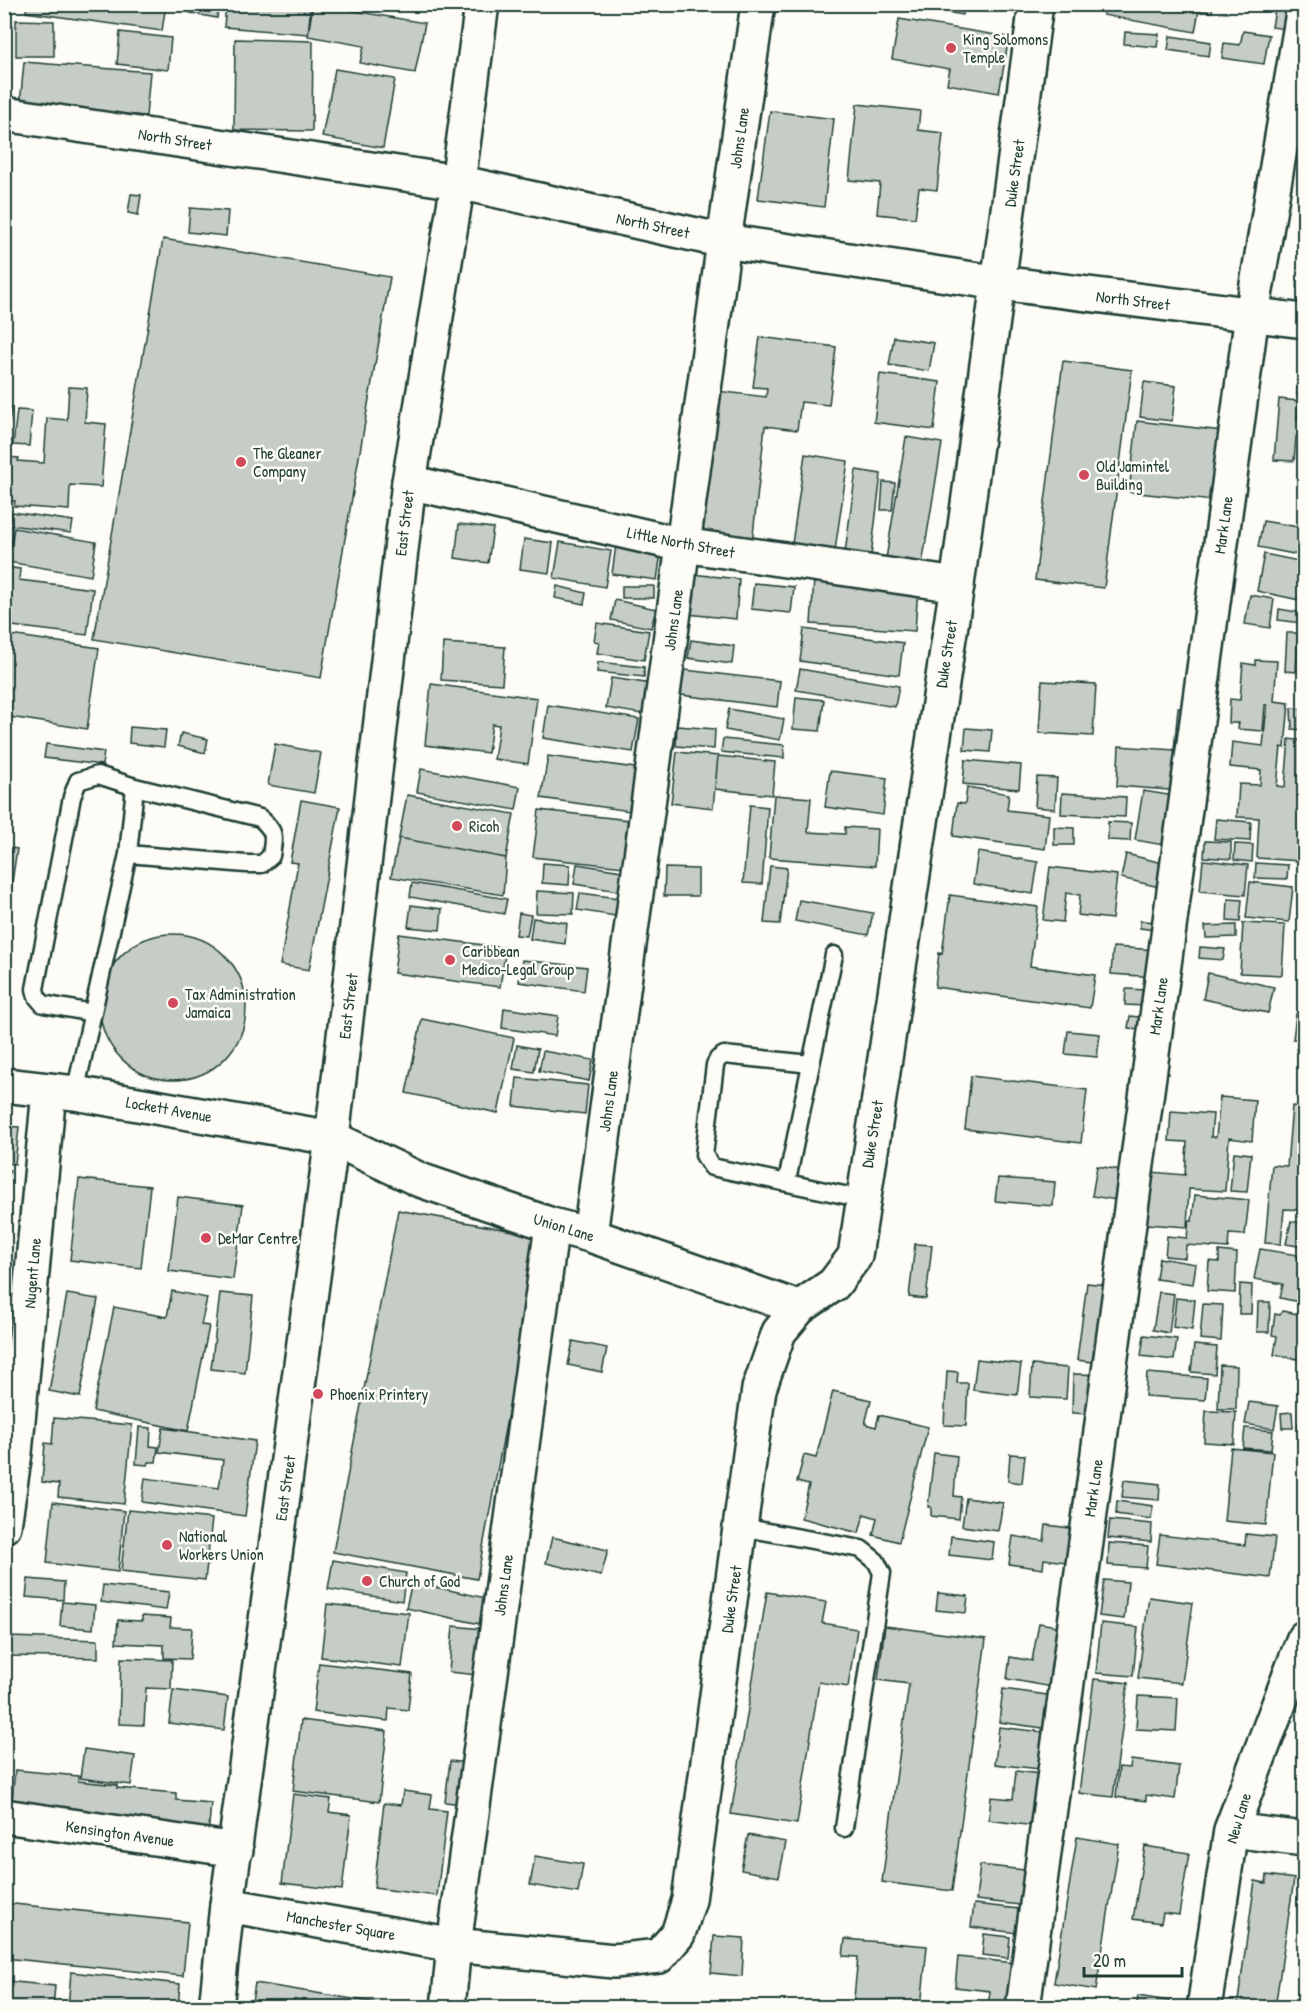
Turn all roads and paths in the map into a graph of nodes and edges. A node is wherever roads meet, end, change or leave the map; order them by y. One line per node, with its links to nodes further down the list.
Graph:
1 (482, 4): 6 (street, East Street)
2 (758, 4): 7 (street, Johns Lane)
3 (1036, 4): 8 (street, Duke Street)
4 (1305, 7): 9 (street, Mark Lane)
5 (4, 114): 6 (street, North Street)
6 (458, 182): 7 (street, North Street); 11 (street, East Street)
7 (724, 241): 8 (street, North Street); 12 (street, Johns Lane)
8 (999, 283): 9 (street, North Street); 13 (street, Duke Street)
9 (1251, 314): 10 (street, North Street); 40 (street, Mark Lane)
10 (1305, 321)
11 (409, 482): 12 (street, Little North Street); 21 (street, East Street)
12 (684, 545): 13 (street, Little North Street); 25 (street, Johns Lane)
13 (957, 585): 23 (street, Duke Street)
14 (135, 787): 15 (lane); 15 (lane); 17 (lane)
15 (128, 854): 17 (lane)
16 (834, 955): 18 (lane)
17 (93, 1013): 20 (lane)
18 (811, 1064): 22 (lane); 22 (lane)
19 (4, 1085): 20 (street, Lockett Avenue)
20 (62, 1092): 21 (street, Lockett Avenue); 27 (street, Nugent Lane)
21 (332, 1138): 24 (street, Union Lane); 35 (street, East Street)
22 (787, 1181): 23 (lane)
23 (862, 1199): 26 (street, Duke Street)
24 (552, 1225): 25 (street, Union Lane); 37 (street, Johns Lane)
25 (590, 1235): 26 (street, Union Lane)
26 (799, 1308): 29 (street, Duke Street)
27 (10, 1452): 28 (street, Nugent Lane)
28 (4, 1526)
29 (741, 1527): 32 (lane); 37 (street, Duke Street)
30 (1305, 1638): 33 (street, New Lane)
31 (4, 1816): 35 (street, Kensington Avenue)
32 (844, 1828)
33 (1231, 1830): 34 (street); 41 (street, New Lane)
34 (1305, 1839)
35 (236, 1851): 36 (street, East Street)
36 (227, 1905): 37 (street, Manchester Square); 38 (street, East Street)
37 (454, 1945): 39 (street)
38 (216, 2007)
39 (448, 2007)
40 (1023, 2007)
41 (1204, 2007)

